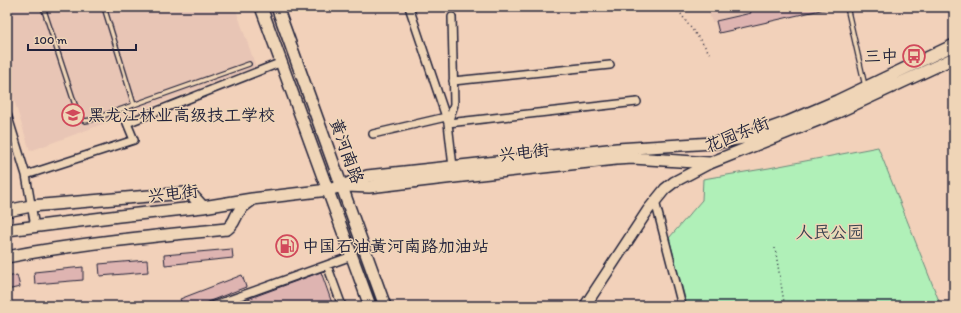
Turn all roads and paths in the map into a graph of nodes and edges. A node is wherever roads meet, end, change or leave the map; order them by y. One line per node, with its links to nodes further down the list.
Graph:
1 (43, 7): 18 (lane)
2 (104, 7): 18 (lane)
3 (261, 7): 12 (main road, 黄河南路)
4 (277, 7): 26 (main road, 黄河南路)
5 (409, 7): 20 (street)
6 (677, 7): 10 (path)
7 (847, 7): 16 (lane)
8 (452, 17): 15 (street)
9 (954, 45): 16 (main road, 花园东街)
10 (710, 54)
11 (954, 58): 16 (main road, 花园东街)
12 (282, 62): 25 (street); 27 (main road, 黄河南路)
13 (248, 64): 18 (lane)
14 (610, 65): 15 (street)
15 (453, 81): 20 (street)
16 (868, 92): 22 (main road, 花园东街); 23 (main road, 花园东街)
17 (637, 102): 20 (street)
18 (134, 105)
19 (7, 114): 25 (street)
20 (447, 120): 21 (street); 24 (street)
21 (373, 134)
22 (676, 145): 24 (main road, 兴电街)
23 (710, 163): 24 (main road, 兴电街); 29 (main road, 花园东街)
24 (454, 172): 26 (main road, 兴电街)
25 (26, 175): 30 (street)
26 (342, 186): 27 (main road, 兴电街); 36 (main road, 黄河南路)
27 (328, 190): 28 (main road, 兴电街); 37 (main road, 黄河南路)
28 (252, 199): 31 (main road, 兴电街); 38 (main road)
29 (655, 201): 44 (main road, 花园东街); 45 (street)
30 (31, 206): 31 (main road); 32 (main road); 33 (street)
31 (204, 207): 33 (main road, 兴电街)
32 (7, 211)
33 (35, 226): 34 (main road, 兴电街)
34 (7, 230)
35 (775, 248): 46 (path)
36 (365, 252): 37 (main road); 43 (main road, 黄河南路)
37 (352, 256): 39 (street); 42 (main road, 黄河南路)
38 (7, 257)
39 (327, 265): 40 (street); 41 (street)
40 (212, 306)
41 (342, 306)
42 (370, 306)
43 (385, 306)
44 (585, 306)
45 (682, 306)
46 (790, 306)

